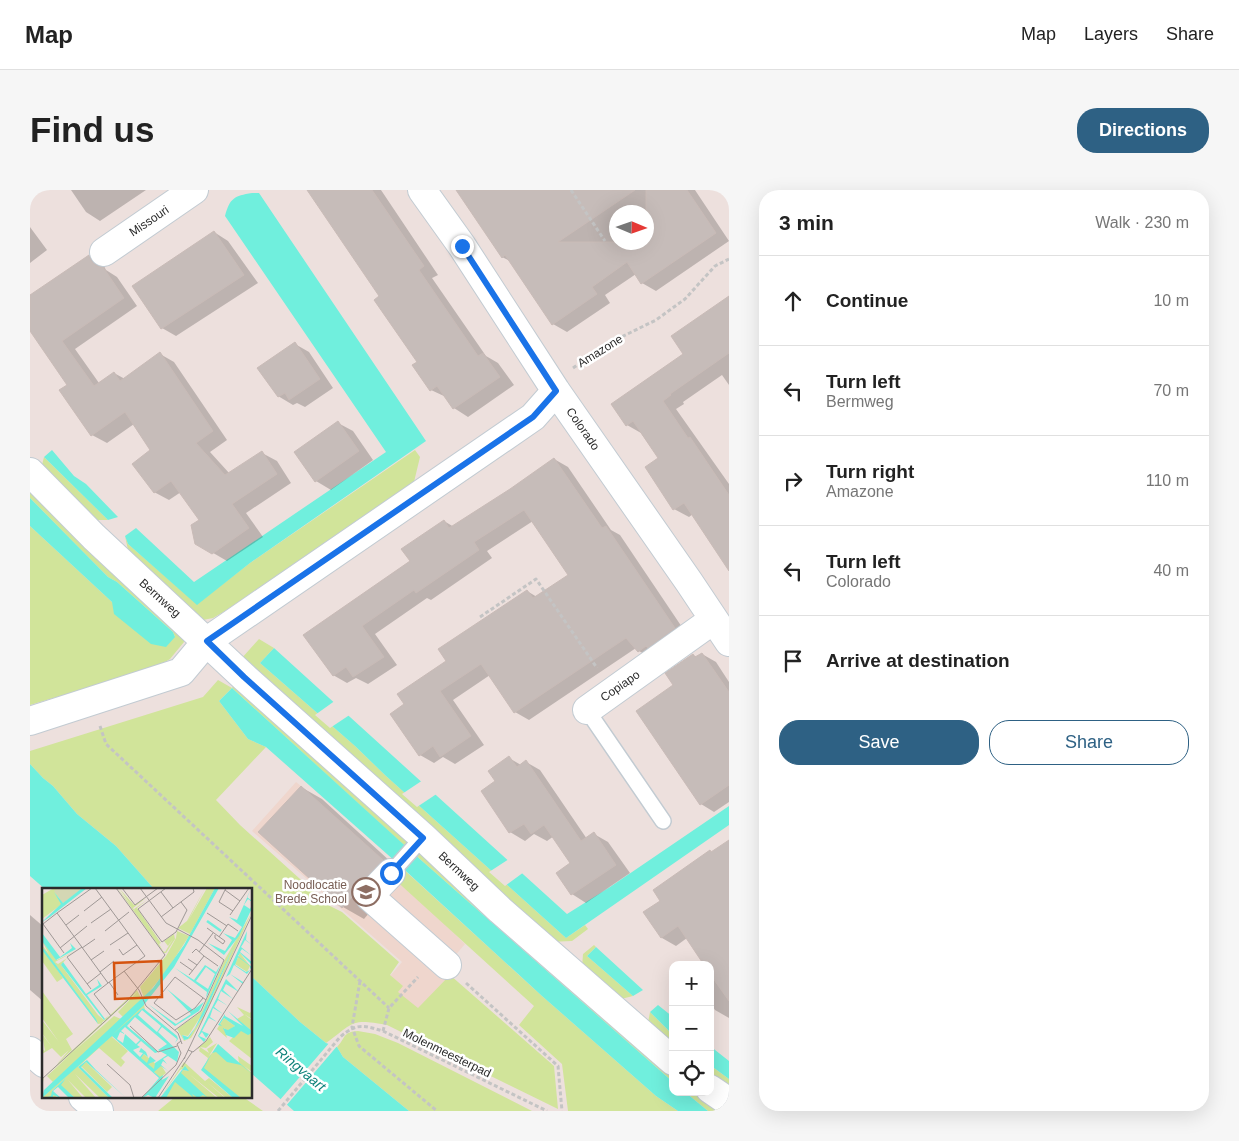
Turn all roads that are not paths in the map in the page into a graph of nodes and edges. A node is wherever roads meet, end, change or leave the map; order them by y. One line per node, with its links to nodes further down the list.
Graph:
1 (194, 190): 3 (street, Missouri)
2 (422, 190): 4 (street, Colorado)
3 (104, 252)
4 (556, 391): 6 (street, Colorado); 7 (street)
5 (30, 472): 7 (street, Bermweg)
6 (713, 620): 8 (street, Colorado); 9 (street, Copiapo)
7 (207, 641): 10 (street); 12 (street, Bermweg)
8 (729, 642)
9 (587, 710): 11 (lane, Copiapo)
10 (30, 721)
11 (663, 821)
12 (423, 838): 13 (lane); 16 (street, Bermweg)
13 (391, 873): 14 (street)
14 (442, 961)
15 (30, 1051): 17 (street)
16 (669, 1058)
17 (42, 1061)
18 (714, 1092): 20 (street)
19 (84, 1098): 21 (street)
20 (729, 1102)
21 (99, 1111)

